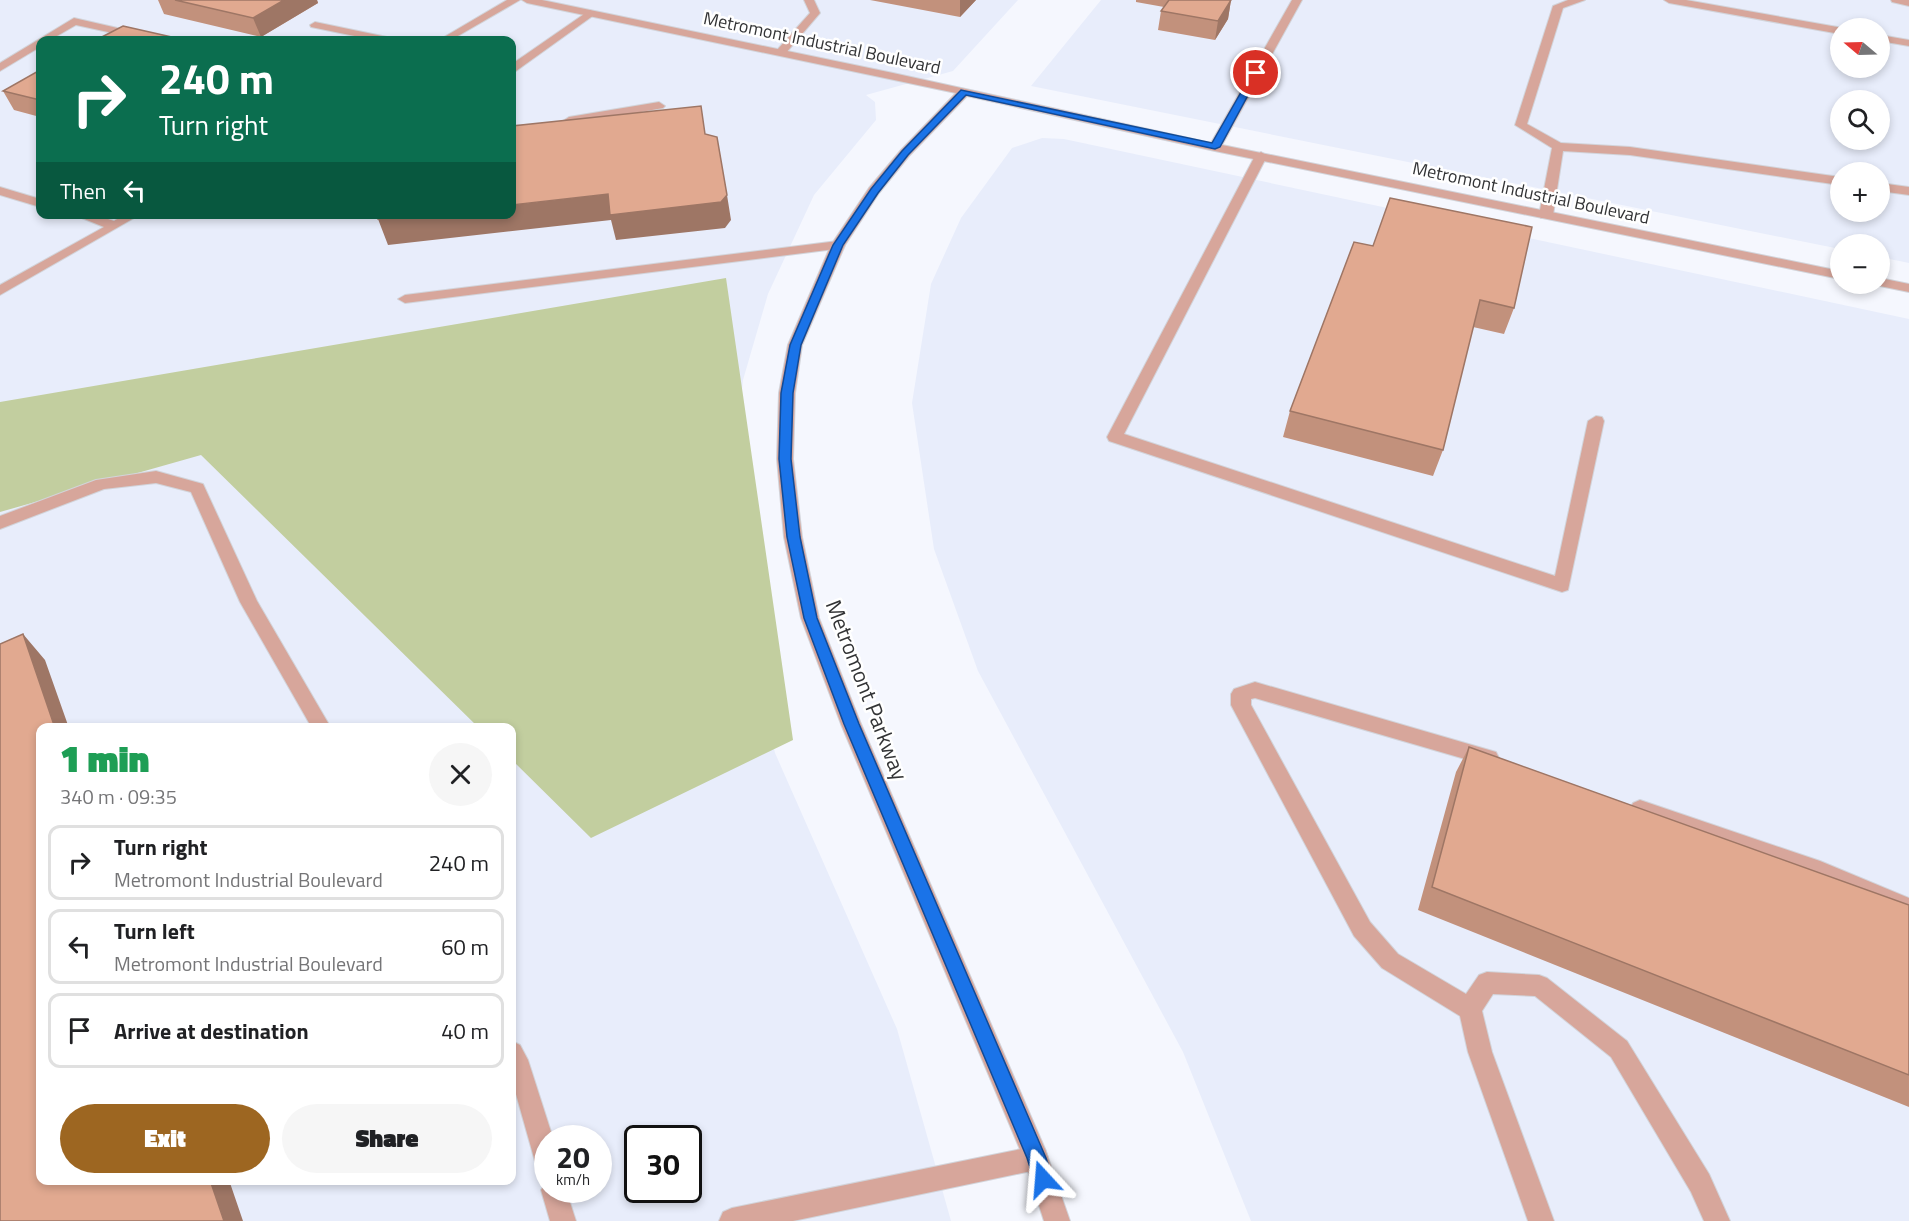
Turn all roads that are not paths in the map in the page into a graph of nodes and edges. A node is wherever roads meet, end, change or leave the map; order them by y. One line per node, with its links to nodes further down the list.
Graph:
1 (515, 0): 15 (street)
2 (527, 0): 9 (street, Metromont Industrial Boulevard)
3 (809, 0): 19 (street)
4 (1297, 0): 25 (street)
5 (1580, 0): 26 (street)
6 (1669, 0): 11 (street)
7 (1896, 0): 8 (street)
8 (1909, 3)
9 (590, 13): 19 (street, Metromont Industrial Boulevard); 20 (street)
10 (315, 25): 14 (street)
11 (1830, 29)
12 (50, 36): 13 (street)
13 (140, 36)
14 (368, 36)
15 (451, 36)
16 (1890, 40): 17 (street)
17 (1909, 43)
18 (36, 45): 21 (street)
19 (781, 52): 22 (street, Metromont Industrial Boulevard)
20 (516, 66)
21 (0, 68)
22 (964, 92): 25 (street, Metromont Industrial Boulevard); 37 (street, Metromont Parkway)
23 (659, 106): 24 (street)
24 (557, 123)
25 (1215, 147): 27 (street, Metromont Industrial Boulevard)
26 (1558, 147): 28 (street); 33 (street)
27 (1261, 156): 33 (street, Metromont Industrial Boulevard); 43 (street)
28 (1830, 180)
29 (1890, 188): 31 (street)
30 (0, 191): 32 (street)
31 (1909, 191)
32 (36, 202)
33 (1546, 215): 38 (street, Metromont Industrial Boulevard)
34 (93, 219): 36 (street)
35 (127, 219): 36 (street)
36 (115, 226): 41 (street)
37 (838, 245): 42 (street); 52 (street, Metromont Parkway)
38 (1830, 273)
39 (1890, 284): 40 (street)
40 (1909, 288)
41 (0, 291)
42 (405, 299)
43 (1596, 421)
44 (0, 524): 45 (street)
45 (319, 723)
46 (1507, 764): 49 (street)
47 (1619, 802): 48 (street)
48 (1909, 908)
49 (1470, 1009): 57 (street); 58 (street)
50 (516, 1060): 51 (street)
51 (536, 1125)
52 (1036, 1158): 55 (street); 56 (street, Metromont Parkway)
53 (558, 1203): 54 (street)
54 (563, 1221)
55 (732, 1221)
56 (1057, 1221)
57 (1541, 1221)
58 (1717, 1221)

